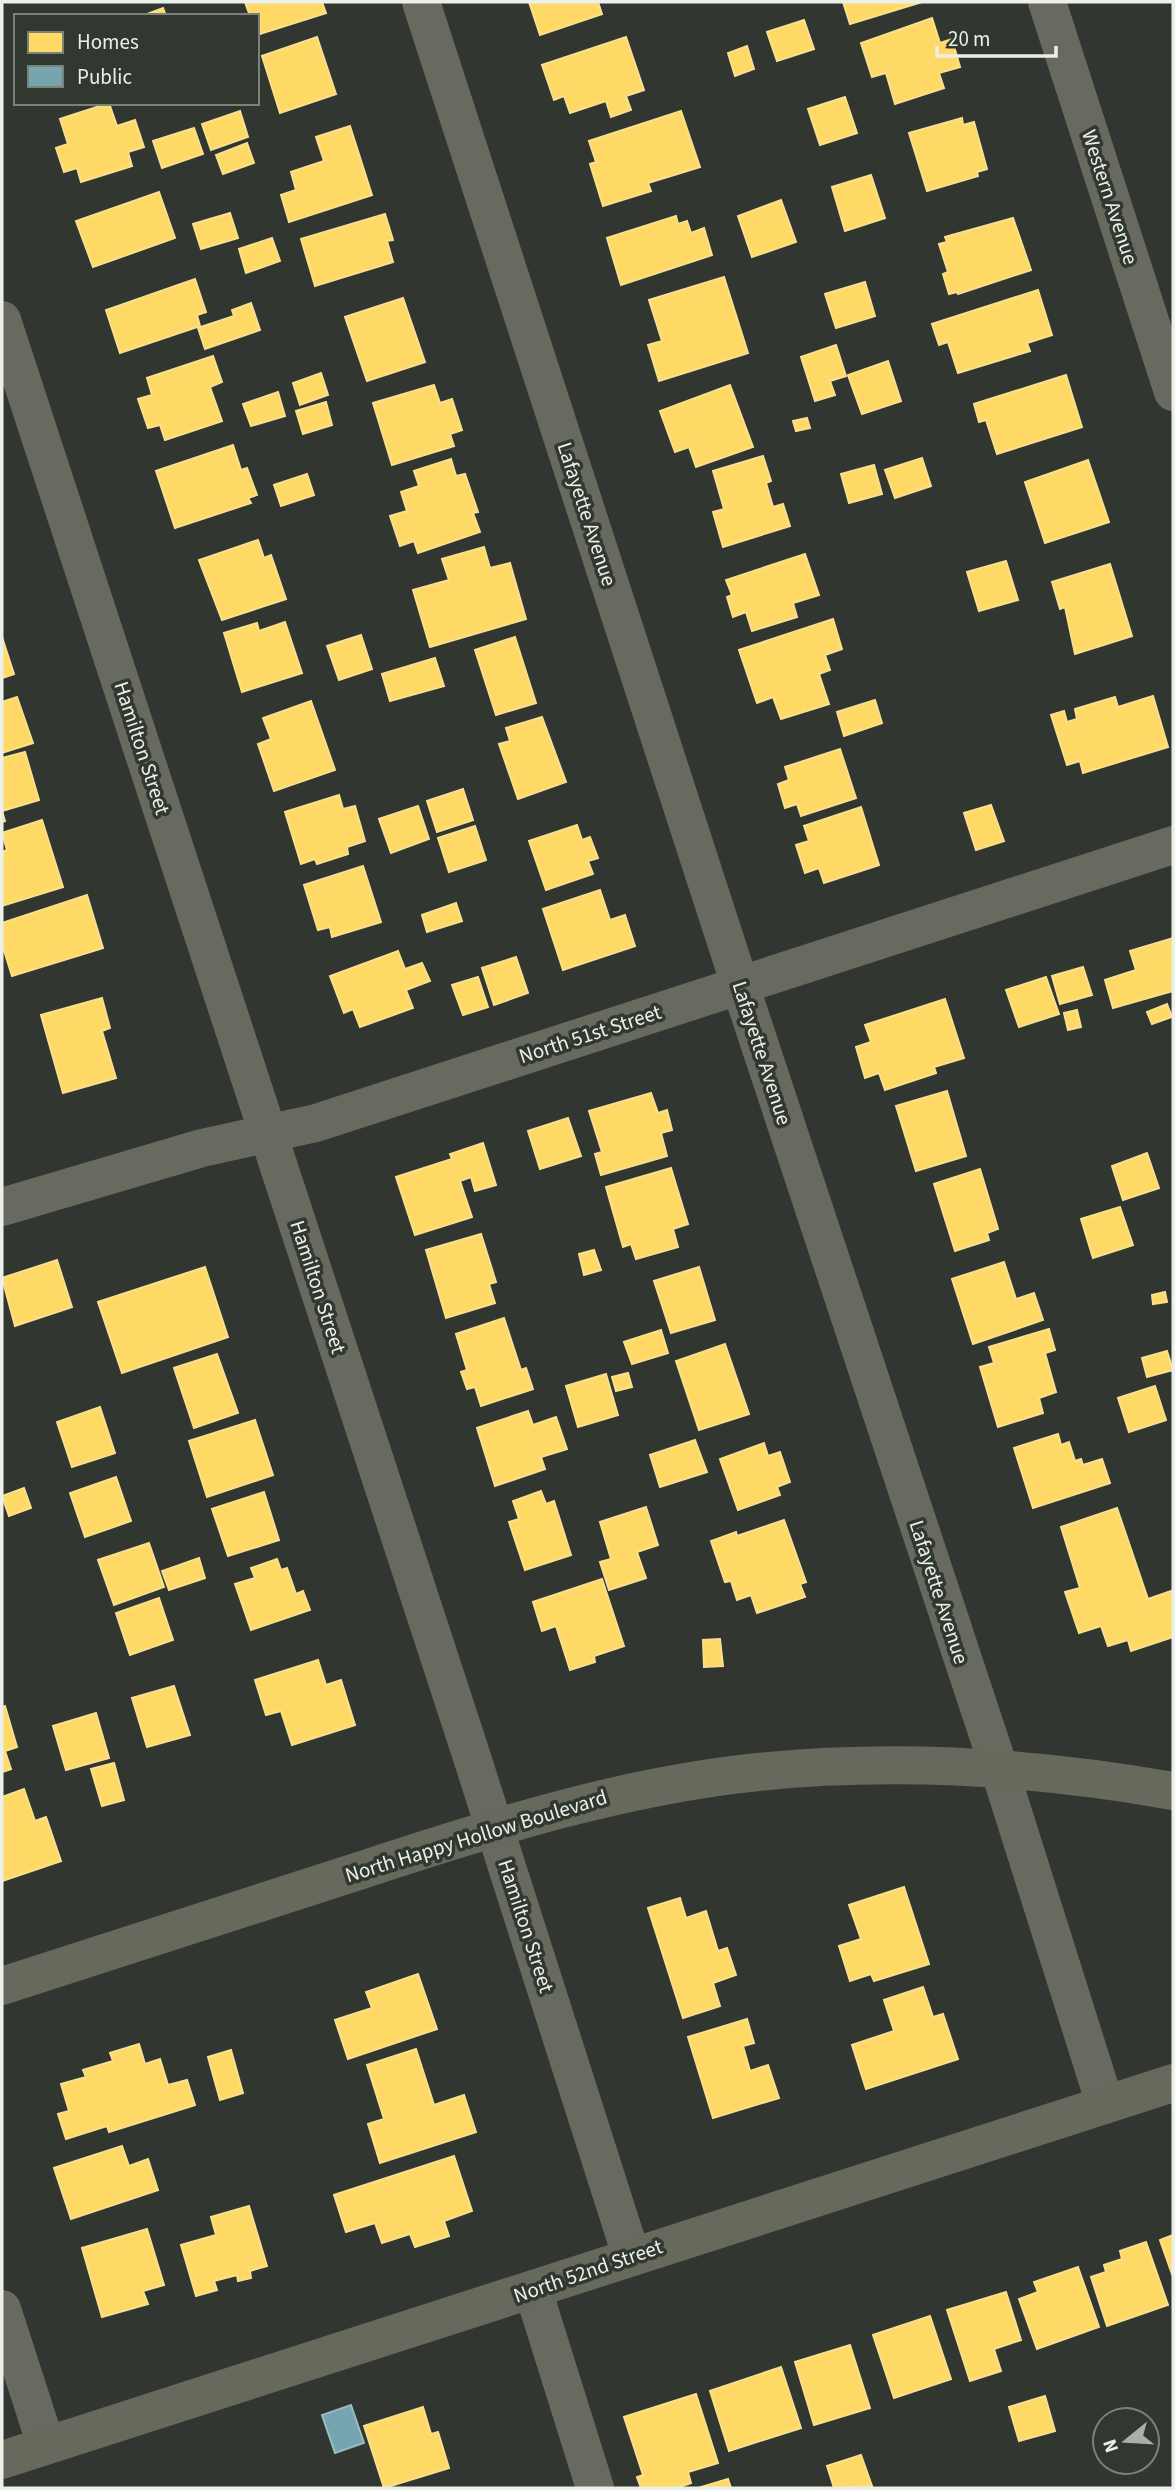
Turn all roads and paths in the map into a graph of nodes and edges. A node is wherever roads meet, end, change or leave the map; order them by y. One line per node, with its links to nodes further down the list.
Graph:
1 (421, 2): 6 (street, Lafayette Avenue)
2 (1047, 2): 4 (street, Western Avenue)
3 (2, 320): 7 (street, Hamilton Street)
4 (1173, 392)
5 (1173, 845): 6 (street, North 51st Street)
6 (740, 985): 7 (street, North 51st Street); 9 (street, Lafayette Avenue)
7 (267, 1134): 8 (street, North 51st Street); 11 (street, Hamilton Street)
8 (2, 1207)
9 (999, 1768): 10 (street, North Happy Hollow Boulevard); 11 (street, North Happy Hollow Boulevard); 14 (street, Lafayette Avenue)
10 (1173, 1791)
11 (495, 1827): 12 (street, North Happy Hollow Boulevard); 15 (street, Hamilton Street)
12 (2, 1986)
13 (1173, 2083): 14 (street, North 52nd Street)
14 (1105, 2105): 15 (street, North 52nd Street)
15 (631, 2255): 16 (street, North 52nd Street)
16 (533, 2290): 18 (street, North 52nd Street); 20 (street)
17 (2, 2309): 18 (street)
18 (46, 2445): 19 (street, North 52nd Street)
19 (2, 2460)
20 (595, 2488)

